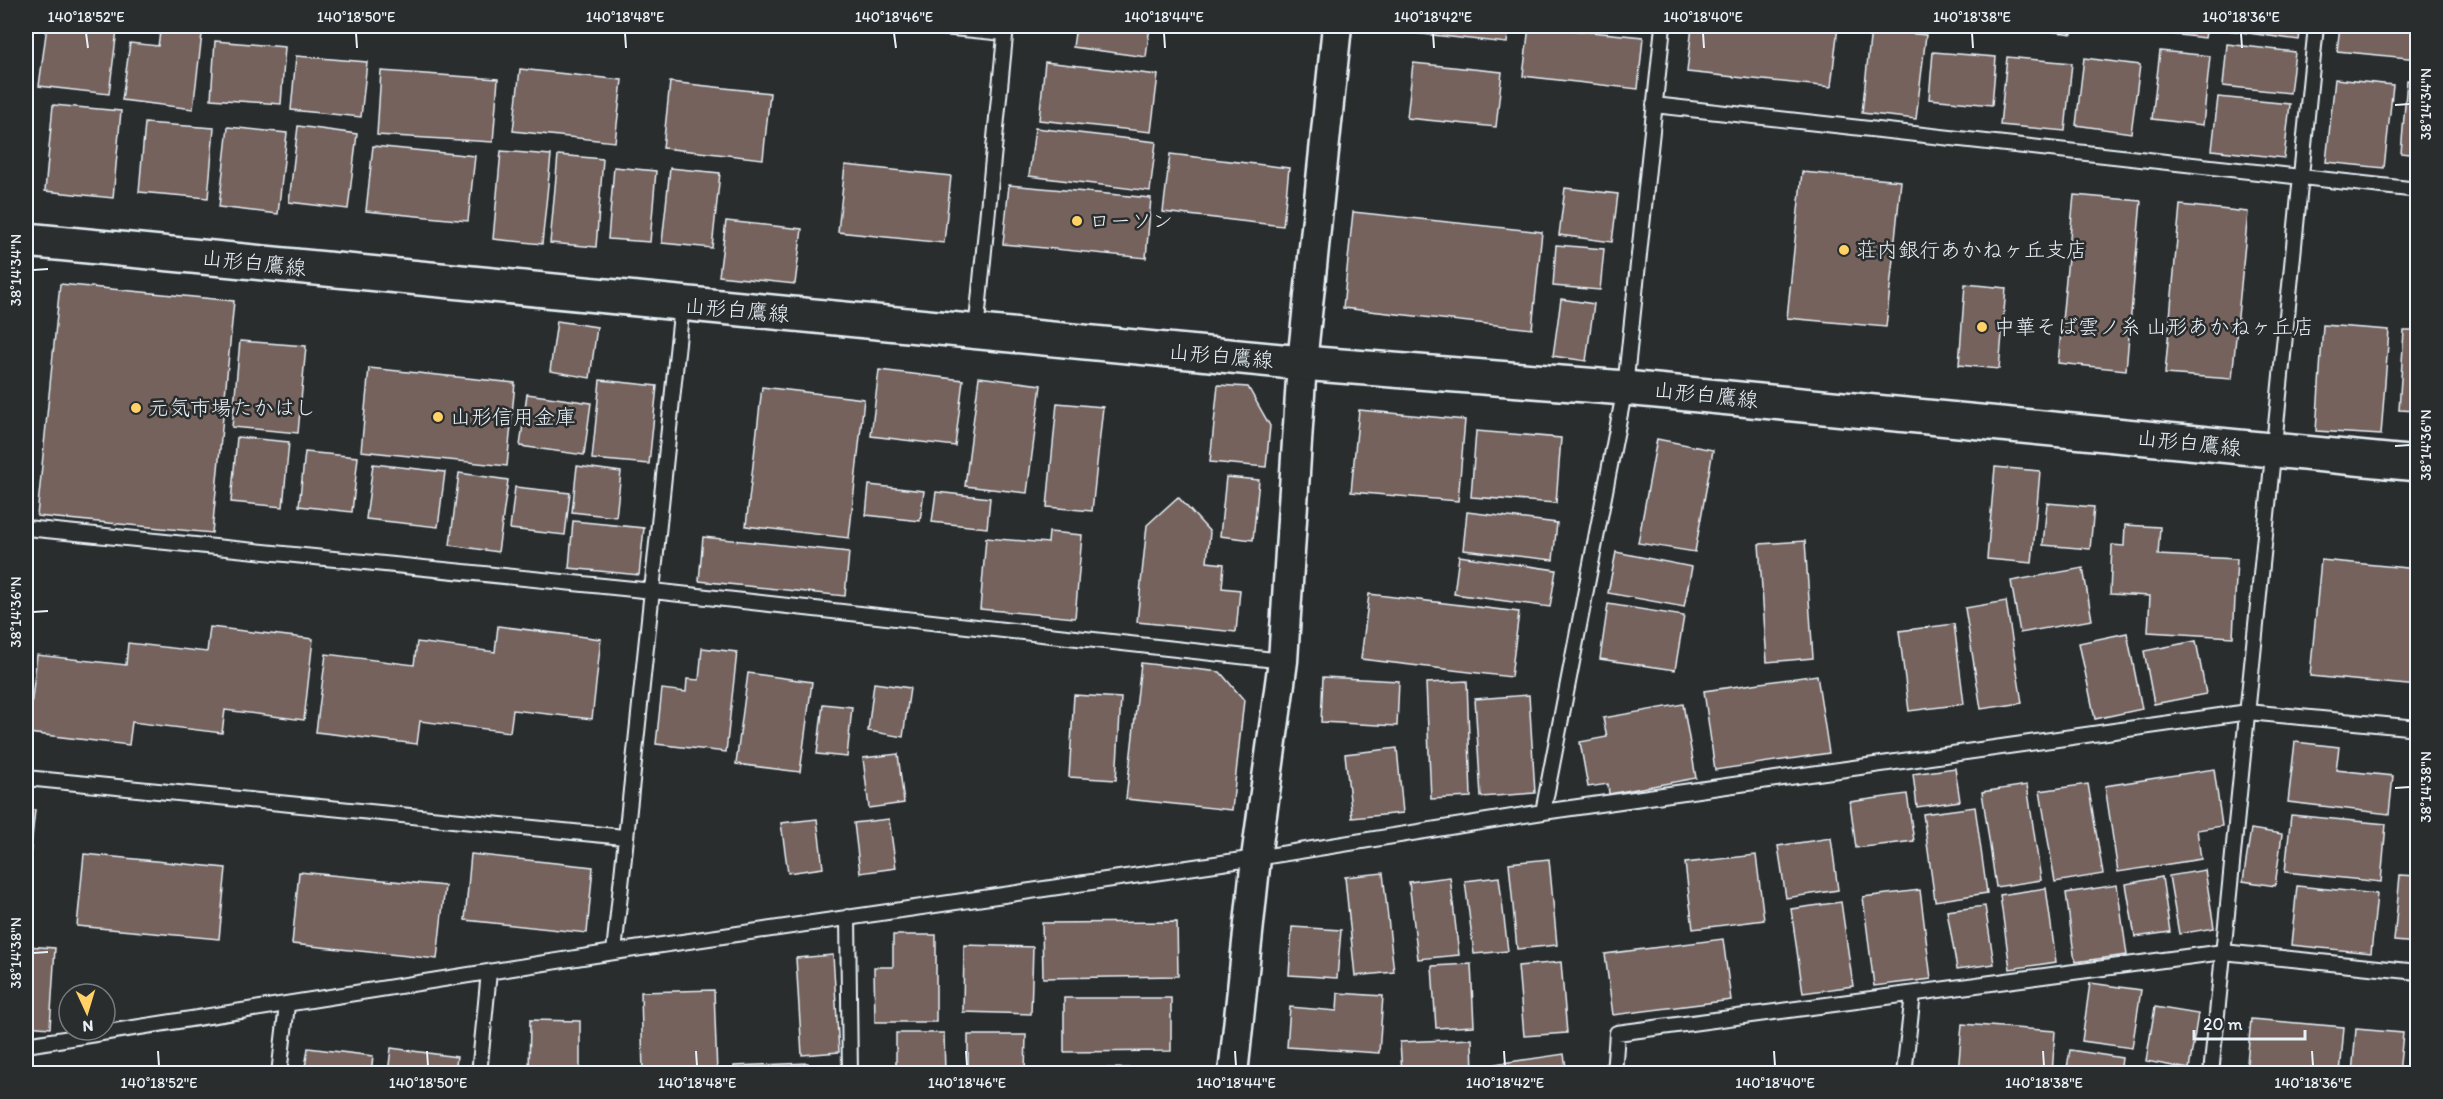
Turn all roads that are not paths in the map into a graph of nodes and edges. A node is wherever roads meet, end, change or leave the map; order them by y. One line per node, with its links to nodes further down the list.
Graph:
1 (932, 26): 5 (lane)
2 (1337, 26): 12 (street)
3 (1663, 26): 6 (lane)
4 (2316, 26): 7 (lane)
5 (1005, 29): 11 (lane)
6 (1654, 105): 7 (lane); 13 (lane)
7 (2300, 178): 8 (lane); 14 (lane)
8 (2418, 190)
9 (26, 240): 10 (main road, 山形白鷹線)
10 (682, 305): 11 (main road, 山形白鷹線); 17 (lane)
11 (976, 332): 12 (main road, 山形白鷹線)
12 (1302, 363): 13 (main road, 山形白鷹線); 18 (street)
13 (1625, 387): 14 (main road, 山形白鷹線); 22 (lane)
14 (2275, 451): 15 (main road, 山形白鷹線); 19 (lane)
15 (2418, 464)
16 (26, 528): 17 (lane)
17 (653, 591): 18 (lane); 23 (lane)
18 (1282, 661): 24 (street)
19 (2248, 712): 20 (lane); 22 (lane); 27 (lane)
20 (2418, 728)
21 (26, 778): 23 (lane)
22 (1543, 812): 24 (lane)
23 (624, 837): 26 (lane)
24 (1256, 858): 25 (lane); 36 (street)
25 (848, 917): 26 (lane); 35 (lane)
26 (614, 952): 28 (lane)
27 (2223, 952): 29 (lane); 30 (lane); 39 (lane)
28 (489, 972): 31 (lane); 34 (lane)
29 (2418, 972)
30 (1913, 994): 37 (lane); 38 (lane)
31 (286, 1005): 32 (lane); 33 (lane)
32 (26, 1045)
33 (279, 1074)
34 (479, 1074)
35 (850, 1074)
36 (1233, 1074)
37 (1614, 1074)
38 (1904, 1074)
39 (2211, 1074)

